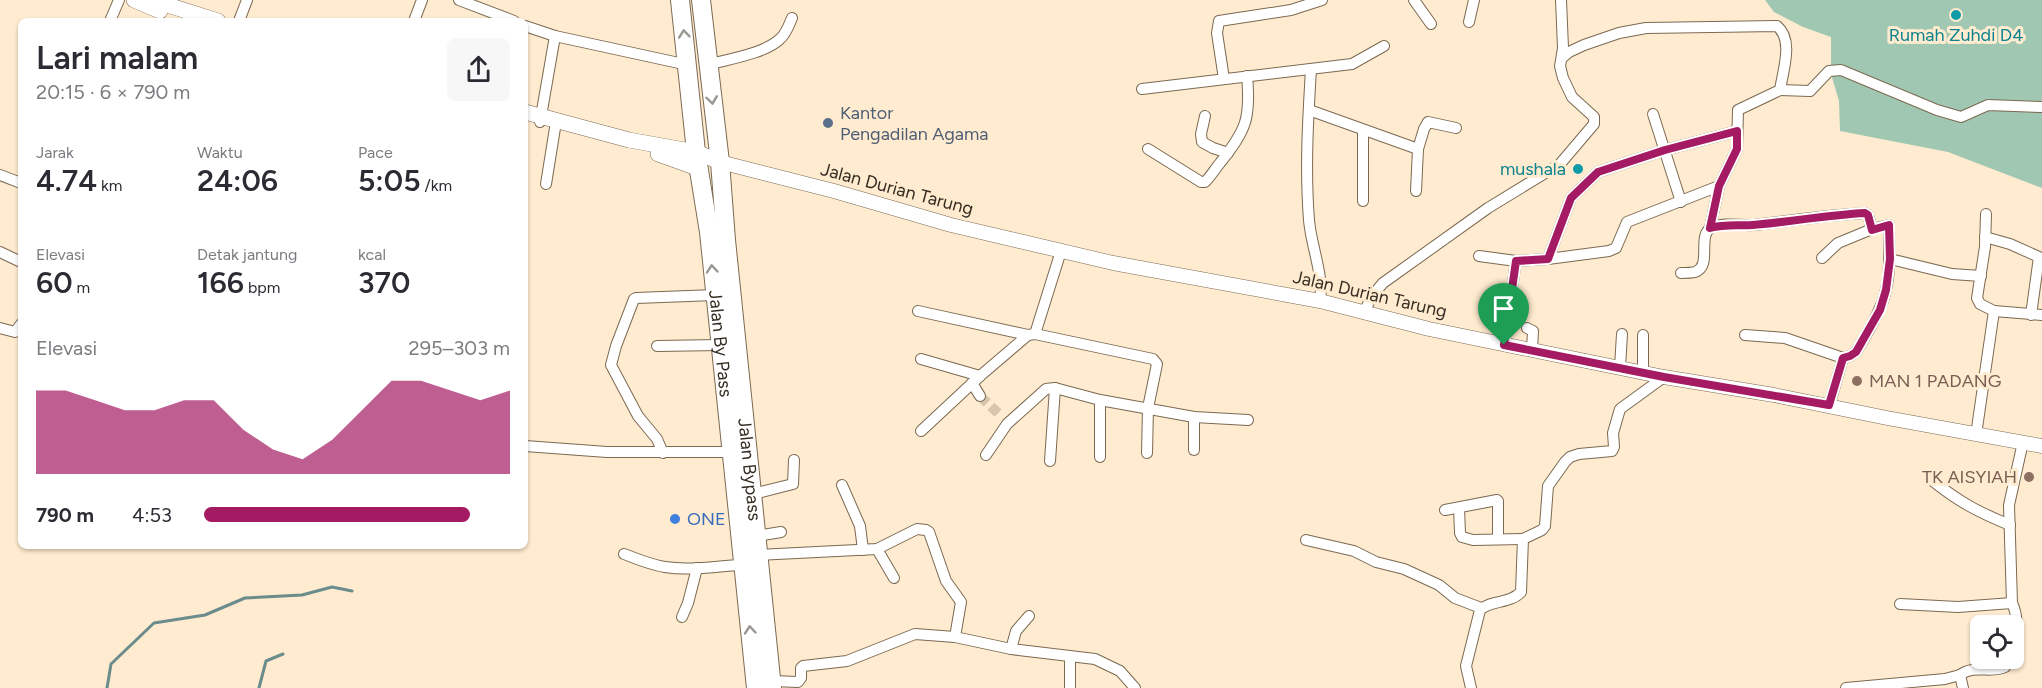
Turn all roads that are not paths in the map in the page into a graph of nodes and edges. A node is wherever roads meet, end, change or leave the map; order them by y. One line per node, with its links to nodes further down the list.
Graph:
1 (118, 0): 14 (street)
2 (134, 0): 15 (main road)
3 (152, 0): 16 (main road)
4 (246, 0): 17 (street)
5 (422, 0): 18 (street)
6 (459, 0): 19 (street)
7 (680, 0): 27 (highway, Jalan By Pass, one-way to 7)
8 (701, 0): 28 (highway, Jalan Bypass)
9 (1322, 0): 13 (street)
10 (1414, 0): 22 (street)
11 (1474, 0): 21 (street)
12 (1561, 0): 26 (street)
13 (1306, 2): 31 (street)
14 (111, 18)
15 (182, 18)
16 (209, 18)
17 (240, 18)
18 (415, 18)
19 (506, 18)
20 (792, 18): 28 (street)
21 (1469, 22)
22 (1431, 24)
23 (528, 27): 24 (street)
24 (555, 36): 27 (street); 38 (street)
25 (1384, 46): 29 (street)
26 (1562, 58): 33 (street); 73 (street)
27 (688, 64): 46 (highway, Jalan By Pass)
28 (707, 65): 47 (highway, Jalan Bypass, one-way to 47)
29 (1311, 69): 30 (street); 35 (street)
30 (1247, 76): 31 (street); 45 (street)
31 (1224, 79): 32 (street)
32 (1142, 89)
33 (1780, 90): 34 (street); 41 (street)
34 (2042, 107)
35 (1309, 110): 40 (street); 70 (street)
36 (1653, 114): 44 (street)
37 (1204, 116): 45 (street)
38 (540, 122): 46 (main road, Jalan Durian Tarung); 50 (street)
39 (1456, 128): 43 (street)
40 (1363, 130): 43 (street); 53 (street)
41 (1737, 131): 44 (street); 51 (street)
42 (1148, 149): 45 (street)
43 (1418, 150): 52 (street)
44 (1665, 150): 54 (street); 63 (street)
45 (1228, 153)
46 (698, 160): 47 (main road, Jalan Durian Tarung); 69 (highway, Jalan By Pass, one-way to 46)
47 (720, 162): 59 (street, Jalan Durian Tarung); 109 (highway, Jalan Bypass)
48 (0, 175): 49 (street)
49 (18, 182)
50 (546, 184)
51 (1719, 186): 54 (street); 56 (street)
52 (1416, 191)
53 (1363, 201)
54 (1681, 202): 63 (street)
55 (1986, 214): 58 (street)
56 (1710, 228): 57 (street); 67 (street)
57 (1872, 230): 62 (street); 64 (street)
58 (1985, 237): 68 (street); 74 (street)
59 (1061, 251): 70 (street, Jalan Durian Tarung); 79 (street)
60 (0, 252): 65 (street)
61 (1479, 256): 66 (street)
62 (1822, 258)
63 (1548, 259): 66 (street)
64 (1890, 259): 68 (street); 86 (street)
65 (18, 261)
66 (1516, 261): 83 (street)
67 (1681, 273)
68 (1980, 276): 72 (street)
69 (715, 295): 82 (highway, Jalan By Pass); 105 (street)
70 (1320, 301): 73 (street, Jalan Durian Tarung)
71 (918, 310): 79 (street)
72 (1994, 311): 74 (street); 100 (street)
73 (1364, 312): 83 (street, Jalan Durian Tarung)
74 (2036, 315)
75 (0, 328): 76 (street)
76 (18, 328)
77 (1527, 328): 85 (street)
78 (1622, 334): 88 (street)
79 (1031, 335): 91 (street); 96 (street)
80 (1643, 335): 89 (street)
81 (1745, 335): 86 (street)
82 (720, 345): 84 (street); 109 (highway, Jalan By Pass)
83 (1504, 345): 85 (street, Jalan Durian Tarung)
84 (657, 346)
85 (1532, 350): 88 (street, Jalan Durian Tarung)
86 (1843, 358): 95 (street)
87 (921, 359): 91 (street)
88 (1620, 367): 89 (street, Jalan Durian Tarung)
89 (1643, 372): 90 (street, Jalan Durian Tarung)
90 (1664, 377): 95 (street, Jalan Durian Tarung); 121 (street)
91 (976, 380): 93 (street); 99 (street)
92 (1055, 388): 94 (street); 107 (street); 111 (street)
93 (980, 396)
94 (1100, 400): 96 (street); 108 (street)
95 (1829, 405): 100 (street, Jalan Durian Tarung)
96 (1148, 408): 97 (street); 106 (street)
97 (1194, 417): 98 (street); 104 (street)
98 (1248, 420)
99 (921, 431)
100 (1977, 435): 101 (street, Jalan Durian Tarung)
101 (2023, 442): 103 (street, Jalan Durian Tarung); 117 (street)
102 (528, 446): 105 (street)
103 (2042, 446)
104 (1194, 450)
105 (663, 453): 109 (street)
106 (1147, 453)
107 (986, 455)
108 (1100, 457)
109 (737, 458): 114 (highway, Jalan Bypass); 127 (highway, Jalan By Pass)
110 (794, 460): 114 (street)
111 (1050, 461)
112 (1933, 481): 117 (street)
113 (842, 485): 124 (street)
114 (753, 494): 119 (highway, Jalan Bypass)
115 (1459, 508): 116 (street); 120 (street); 120 (street)
116 (1445, 510)
117 (2010, 525): 130 (street)
118 (781, 532): 119 (street)
119 (756, 536): 126 (highway, Jalan Bypass)
120 (1498, 539): 121 (street)
121 (1523, 539): 132 (street)
122 (1306, 540): 132 (street)
123 (877, 549): 124 (street); 129 (street); 136 (street)
124 (864, 550): 126 (street)
125 (624, 554): 128 (street)
126 (758, 555): 141 (highway, Jalan Bypass)
127 (742, 565): 128 (street); 141 (highway, Jalan By Pass, one-way to 127)
128 (697, 568): 134 (street)
129 (894, 578)
130 (2012, 603): 131 (street); 133 (street)
131 (1900, 604)
132 (1481, 608): 144 (street)
133 (2015, 615)
134 (682, 616)
135 (1029, 616): 137 (street)
136 (955, 637): 137 (street); 141 (street)
137 (1011, 649): 138 (street)
138 (1070, 657): 142 (street); 143 (street)
139 (1972, 669): 140 (street)
140 (1962, 680): 145 (street)
141 (767, 686)
142 (1070, 688)
143 (1135, 688)
144 (1471, 688)
145 (1846, 688)

